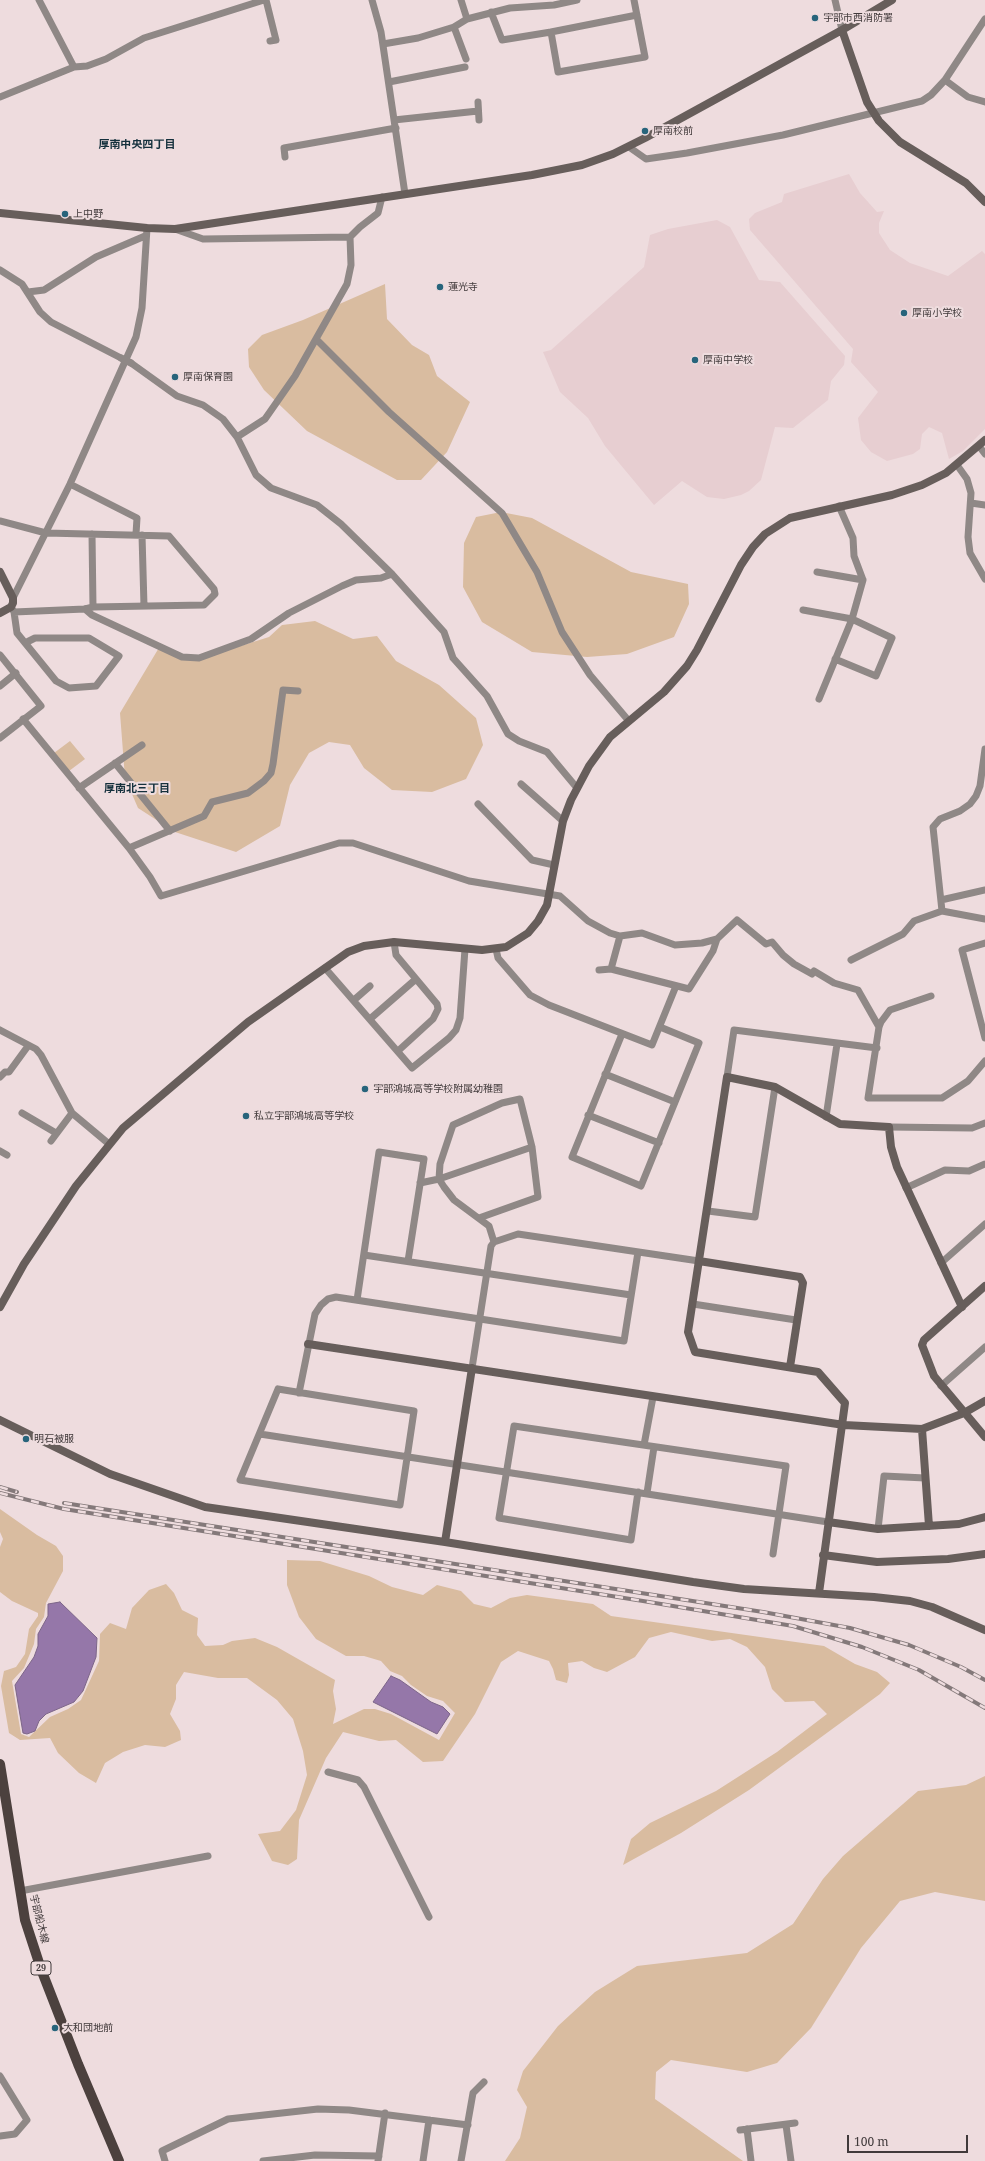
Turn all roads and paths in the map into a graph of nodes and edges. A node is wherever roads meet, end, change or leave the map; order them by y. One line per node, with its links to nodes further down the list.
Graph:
1 (39, 0): 21 (street)
2 (265, 0): 19 (street); 21 (street)
3 (372, 0): 20 (street)
4 (461, 0): 14 (street)
5 (508, 0): 11 (street)
6 (577, 0): 10 (street)
7 (634, 0): 13 (street)
8 (835, 0): 17 (street)
9 (892, 0): 17 (street)
10 (553, 3): 11 (street)
11 (510, 8): 12 (street)
12 (491, 12): 14 (street); 18 (street)
13 (637, 15): 18 (street); 18 (street)
14 (467, 19): 16 (street)
15 (985, 20): 22 (street)
16 (454, 27): 20 (street); 23 (street)
17 (842, 30): 28 (street); 32 (street)
18 (551, 32)
19 (270, 41)
20 (383, 44): 23 (street)
21 (74, 68): 24 (street)
22 (946, 80): 26 (street); 28 (street)
23 (389, 82): 29 (street)
24 (0, 96)
25 (478, 102): 27 (street)
26 (985, 102)
27 (478, 110): 29 (street); 30 (street)
28 (873, 114): 32 (street); 36 (street)
29 (394, 120): 31 (street)
30 (479, 120)
31 (396, 128): 33 (street); 34 (street)
32 (629, 147): 34 (street)
33 (285, 157)
34 (405, 194): 35 (street)
35 (382, 197): 38 (street); 40 (street)
36 (985, 202)
37 (0, 213): 39 (street)
38 (175, 229): 39 (street); 40 (street)
39 (146, 232): 42 (street); 49 (street)
40 (350, 237): 43 (street)
41 (0, 270): 42 (street)
42 (28, 292): 44 (street, bridge)
43 (316, 339): 44 (street); 78 (street)
44 (237, 437): 59 (street)
45 (985, 440): 46 (street)
46 (979, 446): 47 (street); 48 (street)
47 (985, 454)
48 (957, 465): 50 (street); 51 (street)
49 (70, 484): 54 (street); 56 (street)
50 (971, 504): 52 (street); 60 (street)
51 (839, 506): 61 (street); 78 (street)
52 (985, 506)
53 (0, 521): 54 (street)
54 (46, 533): 55 (street); 62 (street)
55 (92, 534): 56 (street); 64 (street)
56 (139, 535): 63 (street); 63 (street)
57 (0, 572): 62 (street)
58 (817, 572): 61 (street)
59 (392, 574): 65 (street); 85 (street)
60 (985, 579)
61 (863, 580): 69 (street)
62 (13, 598): 66 (street)
63 (144, 606): 64 (street)
64 (93, 607): 65 (street)
65 (85, 609): 66 (street)
66 (12, 610): 68 (street); 70 (street)
67 (802, 610): 69 (street)
68 (0, 613)
69 (852, 619): 72 (street); 72 (street)
70 (27, 642): 70 (street)
71 (0, 654): 73 (street)
72 (836, 660): 76 (street)
73 (16, 673): 74 (street); 77 (street)
74 (0, 686)
75 (298, 691): 88 (street)
76 (819, 698)
77 (23, 719): 79 (street); 84 (street)
78 (628, 720): 85 (street)
79 (0, 738)
80 (142, 745): 82 (street)
81 (985, 749): 93 (street)
82 (115, 763): 84 (street); 88 (street)
83 (521, 784): 87 (street)
84 (79, 788): 89 (street)
85 (577, 788): 87 (street)
86 (478, 804): 90 (street)
87 (563, 821): 90 (street)
88 (170, 831): 89 (street)
89 (129, 848): 92 (street)
90 (554, 865): 92 (street)
91 (985, 890): 93 (street)
92 (548, 894): 96 (street); 101 (street)
93 (941, 900): 94 (street)
94 (942, 911): 95 (street); 102 (street)
95 (985, 919)
96 (620, 936): 97 (street); 105 (street)
97 (717, 939): 108 (street); 113 (street)
98 (394, 942): 100 (street); 103 (street); 106 (street)
99 (985, 943): 116 (street)
100 (465, 949): 101 (street); 120 (street)
101 (496, 949): 115 (street)
102 (851, 960)
103 (325, 968): 110 (street); 136 (street)
104 (598, 970): 105 (street)
105 (611, 970): 108 (street)
106 (416, 979): 111 (street); 120 (street)
107 (370, 986): 110 (street)
108 (676, 986): 112 (street)
109 (931, 996): 113 (street)
110 (354, 1000): 111 (street)
111 (370, 1019): 120 (street)
112 (660, 1027): 115 (street); 126 (street)
113 (879, 1027): 119 (street)
114 (0, 1030): 118 (street)
115 (622, 1034): 122 (street)
116 (985, 1038)
117 (837, 1044): 119 (street); 123 (street); 130 (street)
118 (28, 1046): 124 (street); 128 (street)
119 (877, 1048): 121 (street)
120 (398, 1051)
121 (985, 1061)
122 (605, 1074): 126 (street); 129 (street)
123 (728, 1077): 125 (street); 144 (street)
124 (0, 1078)
125 (775, 1087): 130 (street); 144 (street)
126 (675, 1102): 135 (street)
127 (22, 1113): 133 (street)
128 (72, 1113): 133 (street); 136 (street)
129 (588, 1116): 135 (street); 135 (street)
130 (826, 1117): 132 (street)
131 (985, 1123): 132 (street)
132 (889, 1127): 143 (street)
133 (56, 1133): 134 (street)
134 (51, 1141)
135 (659, 1143)
136 (109, 1144): 158 (street)
137 (532, 1147): 141 (street); 141 (street); 145 (street)
138 (0, 1151): 139 (street)
139 (7, 1155)
140 (985, 1164): 143 (street)
141 (439, 1179): 142 (street); 145 (street)
142 (420, 1183): 149 (street); 150 (street)
143 (906, 1188): 152 (street)
144 (708, 1211): 151 (street)
145 (479, 1218): 147 (street)
146 (985, 1224): 152 (street)
147 (494, 1242): 148 (street); 153 (street)
148 (638, 1252): 151 (street); 155 (street)
149 (364, 1255): 150 (street); 156 (street)
150 (408, 1261): 153 (street)
151 (699, 1262): 157 (street); 161 (street)
152 (941, 1263): 159 (street)
153 (486, 1273): 155 (street); 160 (street)
154 (985, 1286): 159 (street)
155 (631, 1295): 160 (street)
156 (357, 1300): 160 (street); 162 (street)
157 (693, 1304): 161 (street); 164 (street)
158 (0, 1307)
159 (962, 1307): 166 (street)
160 (479, 1320): 165 (street)
161 (796, 1320): 164 (street)
162 (308, 1344): 165 (street); 167 (street)
163 (985, 1347): 166 (street)
164 (790, 1367): 172 (street)
165 (472, 1368): 168 (street); 179 (street)
166 (941, 1386): 170 (street)
167 (299, 1393): 174 (street); 178 (street)
168 (653, 1397): 172 (street); 176 (street)
169 (985, 1401): 170 (street)
170 (964, 1413): 173 (street); 175 (street)
171 (0, 1420): 189 (street)
172 (844, 1425): 173 (street); 186 (street)
173 (922, 1429): 181 (street)
174 (260, 1434): 178 (street); 178 (street)
175 (985, 1437)
176 (644, 1445): 177 (street); 180 (street)
177 (654, 1447): 183 (street); 184 (street)
178 (407, 1458): 179 (street)
179 (457, 1464): 180 (street); 189 (street)
180 (506, 1471): 182 (street); 182 (street)
181 (925, 1478): 187 (street); 188 (street)
182 (638, 1492): 183 (street)
183 (647, 1493): 184 (street)
184 (780, 1514): 186 (street); 190 (street)
185 (985, 1517): 187 (street)
186 (828, 1522): 188 (street); 192 (street)
187 (929, 1526): 188 (street)
188 (878, 1529)
189 (445, 1542): 193 (street)
190 (773, 1554)
191 (985, 1554): 192 (street)
192 (823, 1555): 193 (street)
193 (819, 1593): 194 (street)
194 (982, 1629)
195 (0, 1764): 198 (main road, 宇部船木線 / 29)
196 (328, 1772): 199 (street)
197 (208, 1856): 198 (street)
198 (20, 1890): 209 (main road, 宇部船木線 / 29)
199 (429, 1917)
200 (0, 2076): 207 (street)
201 (484, 2082): 205 (street)
202 (385, 2113): 203 (street); 208 (street); 210 (street)
203 (429, 2120): 205 (street); 212 (street)
204 (795, 2123): 206 (street)
205 (468, 2125): 213 (street)
206 (786, 2125): 214 (street); 215 (street)
207 (0, 2136)
208 (379, 2158): 211 (street)
209 (118, 2161)
210 (165, 2161)
211 (263, 2161)
212 (423, 2161)
213 (462, 2161)
214 (751, 2161)
215 (791, 2161)

